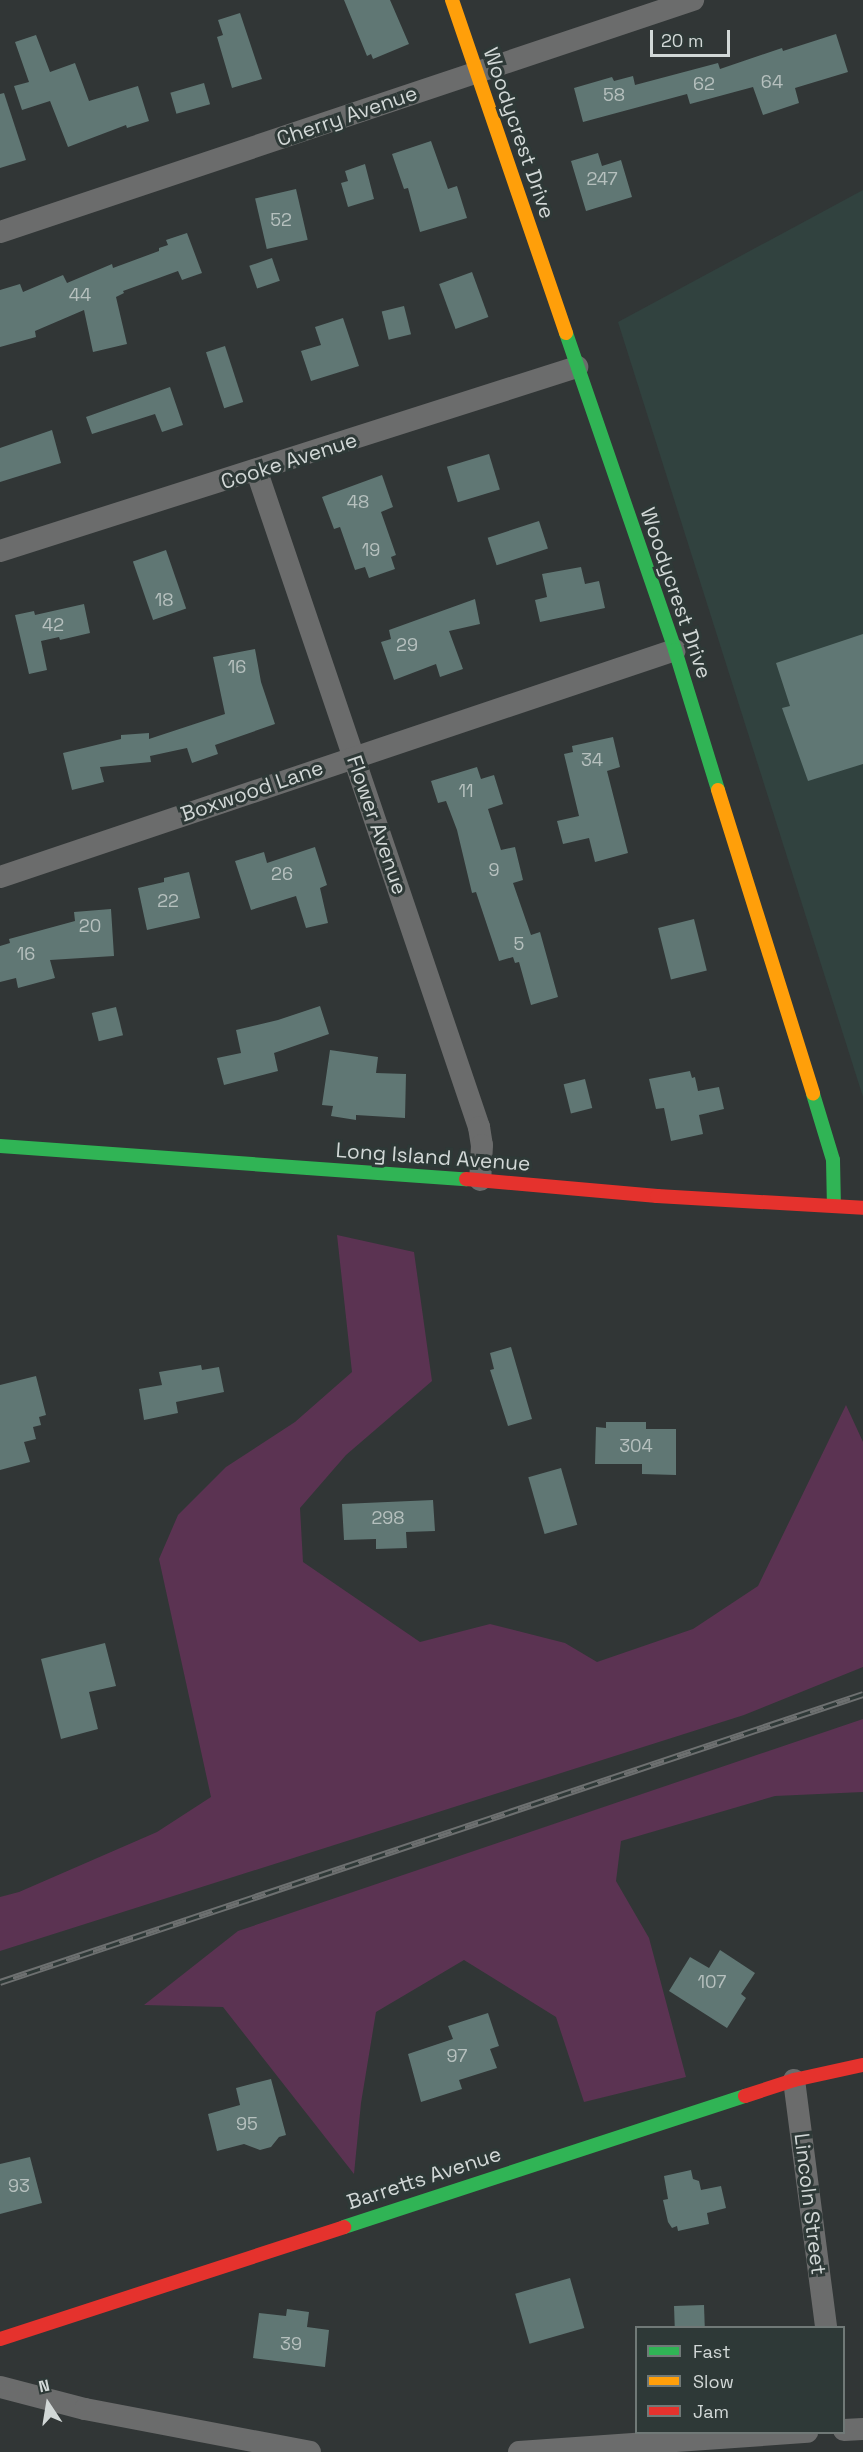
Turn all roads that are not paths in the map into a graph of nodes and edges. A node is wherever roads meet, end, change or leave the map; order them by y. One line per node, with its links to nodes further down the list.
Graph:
1 (452, 0): 3 (street, Woodycrest Drive)
2 (693, 0): 3 (street, Cherry Avenue)
3 (476, 73): 4 (street, Cherry Avenue); 5 (street, Woodycrest Drive)
4 (0, 232)
5 (577, 367): 6 (street, Cooke Avenue); 8 (street, Woodycrest Drive)
6 (257, 472): 7 (street, Cooke Avenue); 9 (street, Flower Avenue)
7 (0, 551)
8 (675, 650): 9 (street, Boxwood Lane); 13 (street, Woodycrest Drive)
9 (354, 756): 10 (street, Boxwood Lane); 12 (street, Flower Avenue)
10 (0, 877)
11 (0, 1146): 12 (street, Long Island Avenue)
12 (480, 1180): 13 (street, Long Island Avenue)
13 (834, 1206): 14 (street, Long Island Avenue)
14 (863, 1208)
15 (863, 2065): 16 (street, Barretts Avenue)
16 (794, 2080): 17 (street, Lincoln Street); 18 (street, Barretts Avenue)
17 (826, 2326)
18 (0, 2339)
19 (0, 2387): 23 (street)
20 (863, 2429): 21 (street)
21 (845, 2430)
22 (792, 2434): 24 (street)
23 (310, 2452)
24 (519, 2452)

